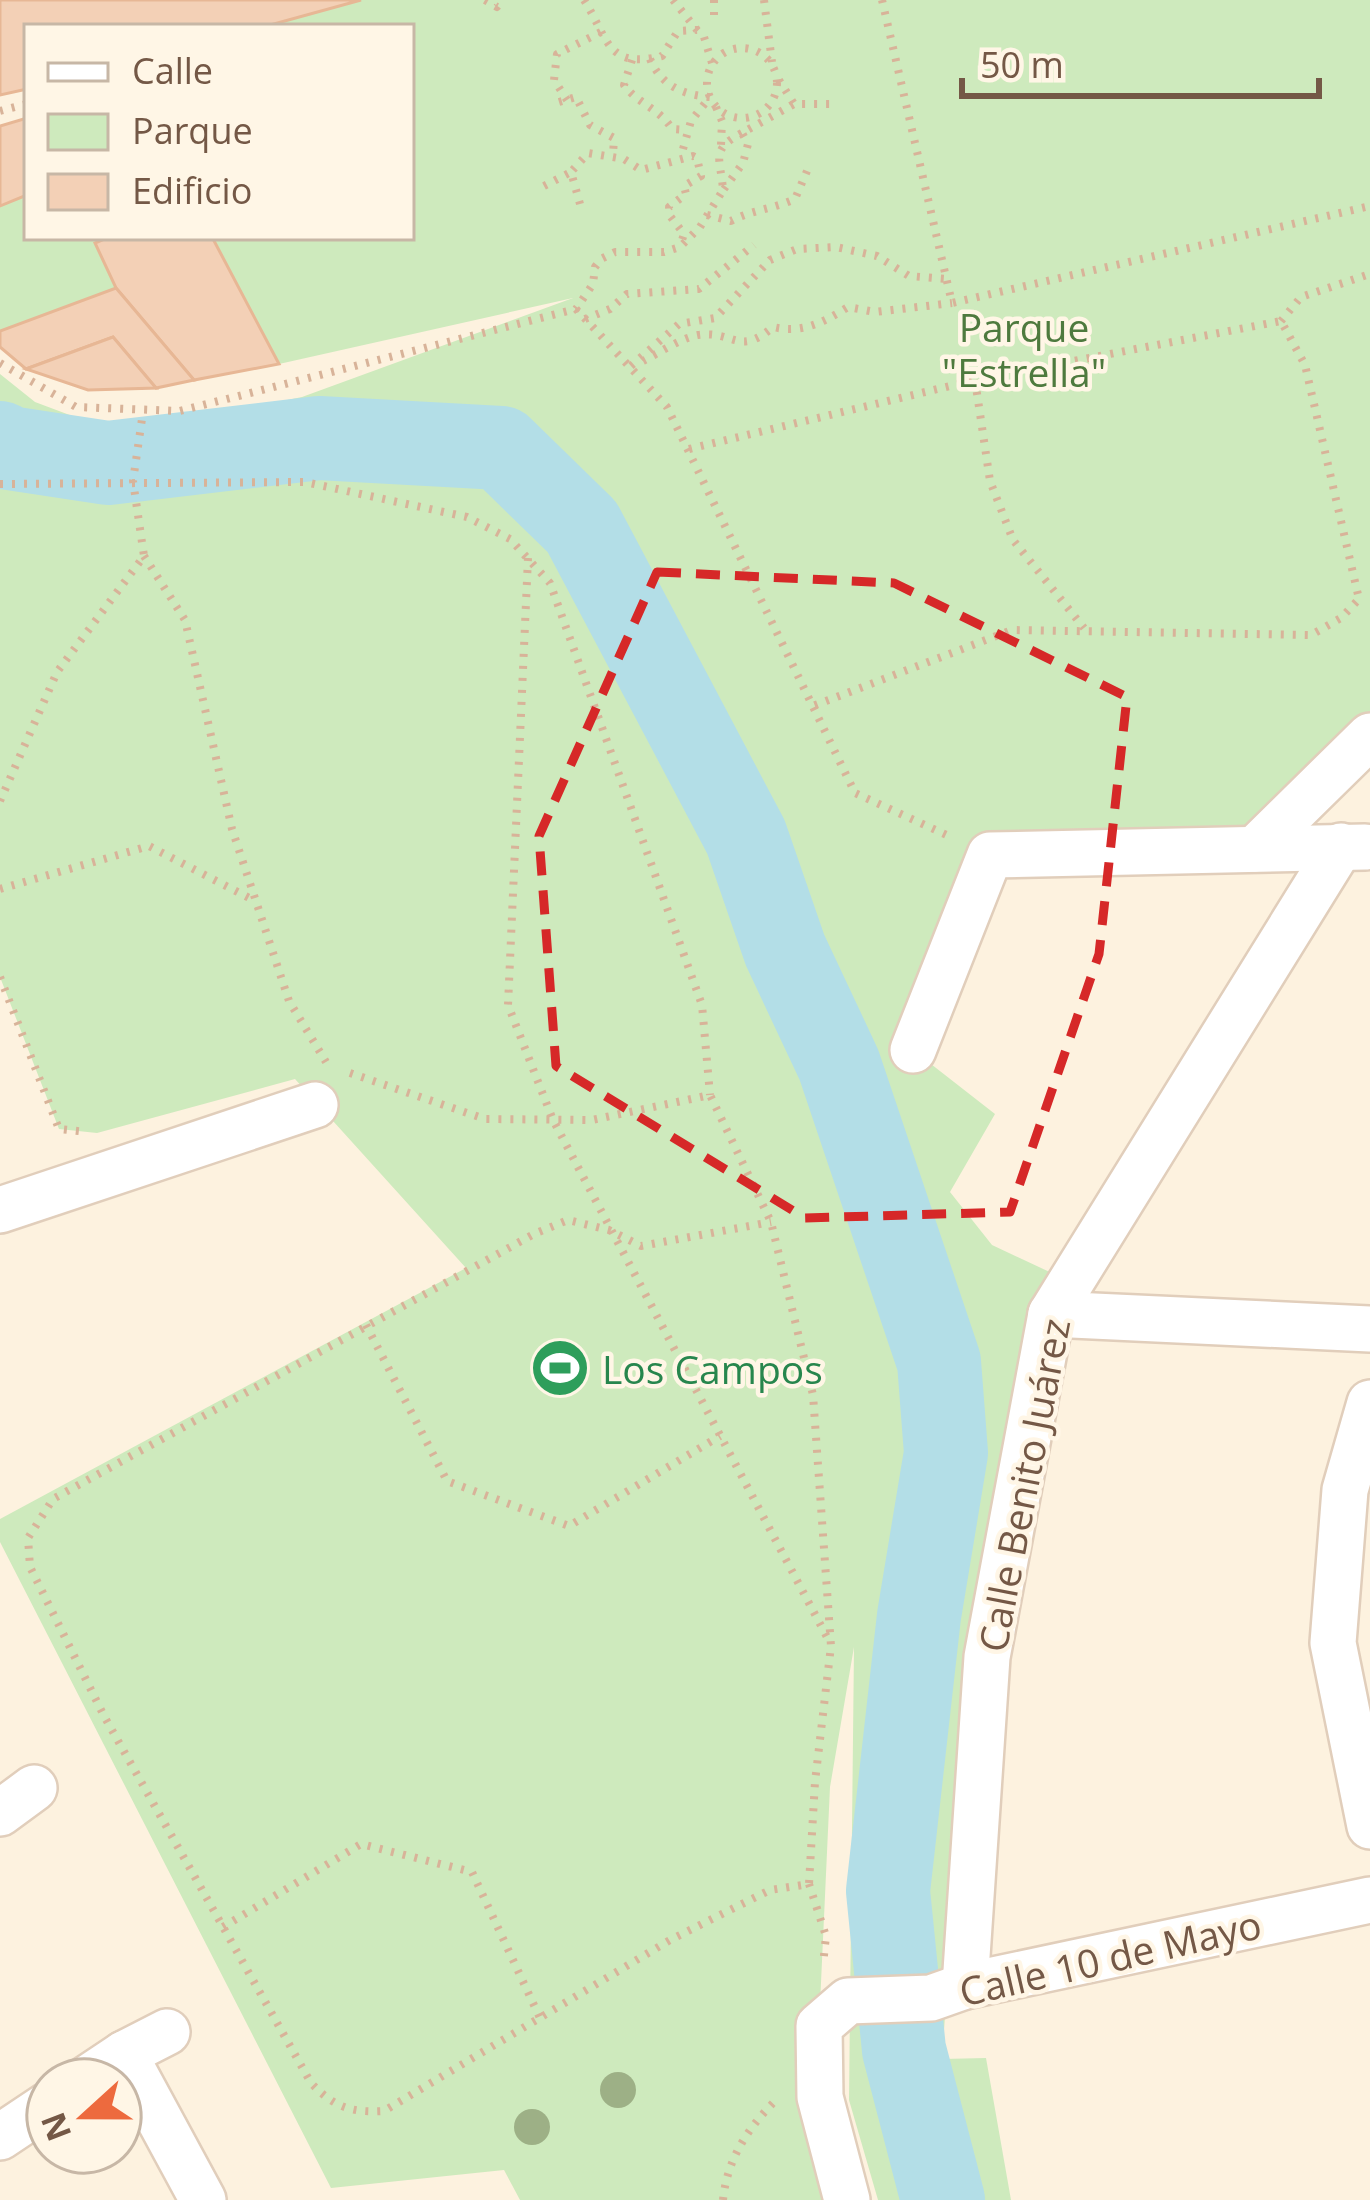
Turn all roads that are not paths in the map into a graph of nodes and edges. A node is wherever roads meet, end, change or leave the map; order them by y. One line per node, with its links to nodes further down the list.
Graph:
1 (1370, 736): 3 (street)
2 (1356, 847): 3 (street); 7 (street, Calle Benito Juárez)
3 (1255, 849): 4 (street)
4 (913, 1050)
5 (320, 1082): 6 (street)
6 (0, 1210)
7 (1051, 1314): 8 (street); 12 (street, Calle Benito Juárez)
8 (1370, 1329)
9 (1370, 1403): 10 (street)
10 (1370, 1826)
11 (1370, 1900): 12 (street, Calle 10 de Mayo)
12 (948, 1992): 17 (street, Calle 10 de Mayo)
13 (167, 2032): 14 (street)
14 (124, 2054): 15 (street); 16 (street)
15 (121, 2056)
16 (202, 2200)
17 (847, 2200)

